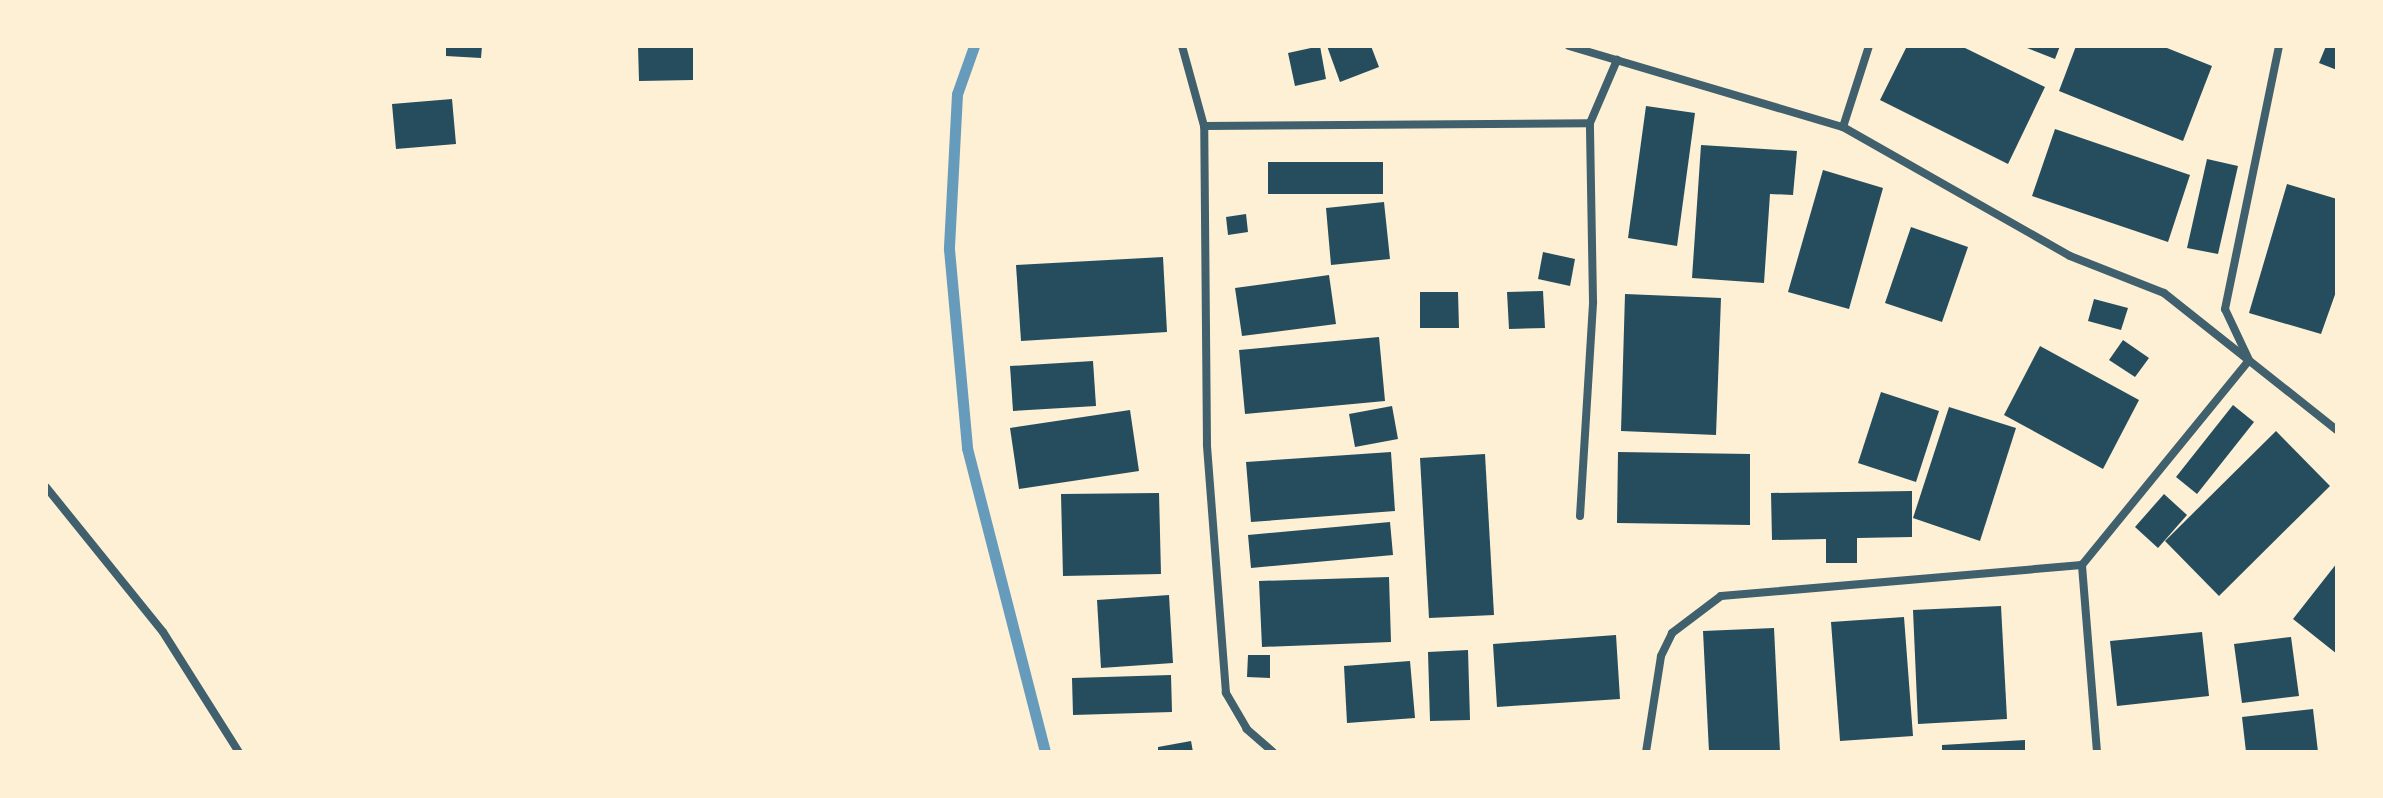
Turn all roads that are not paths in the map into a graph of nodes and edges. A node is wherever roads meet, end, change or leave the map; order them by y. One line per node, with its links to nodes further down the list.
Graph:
1 (1182, 46): 7 (street)
2 (1569, 46): 5 (street)
3 (1869, 46): 8 (street)
4 (2279, 46): 9 (street)
5 (1617, 60): 6 (street); 8 (street)
6 (1590, 123): 7 (street); 12 (street)
7 (1204, 126): 15 (street)
8 (1843, 127): 9 (street)
9 (2249, 360): 10 (street); 13 (street)
10 (2337, 430)
11 (46, 487): 14 (street)
12 (1580, 516)
13 (2082, 565): 16 (street); 17 (street)
14 (239, 752)
15 (1273, 752)
16 (1646, 752)
17 (2097, 752)

